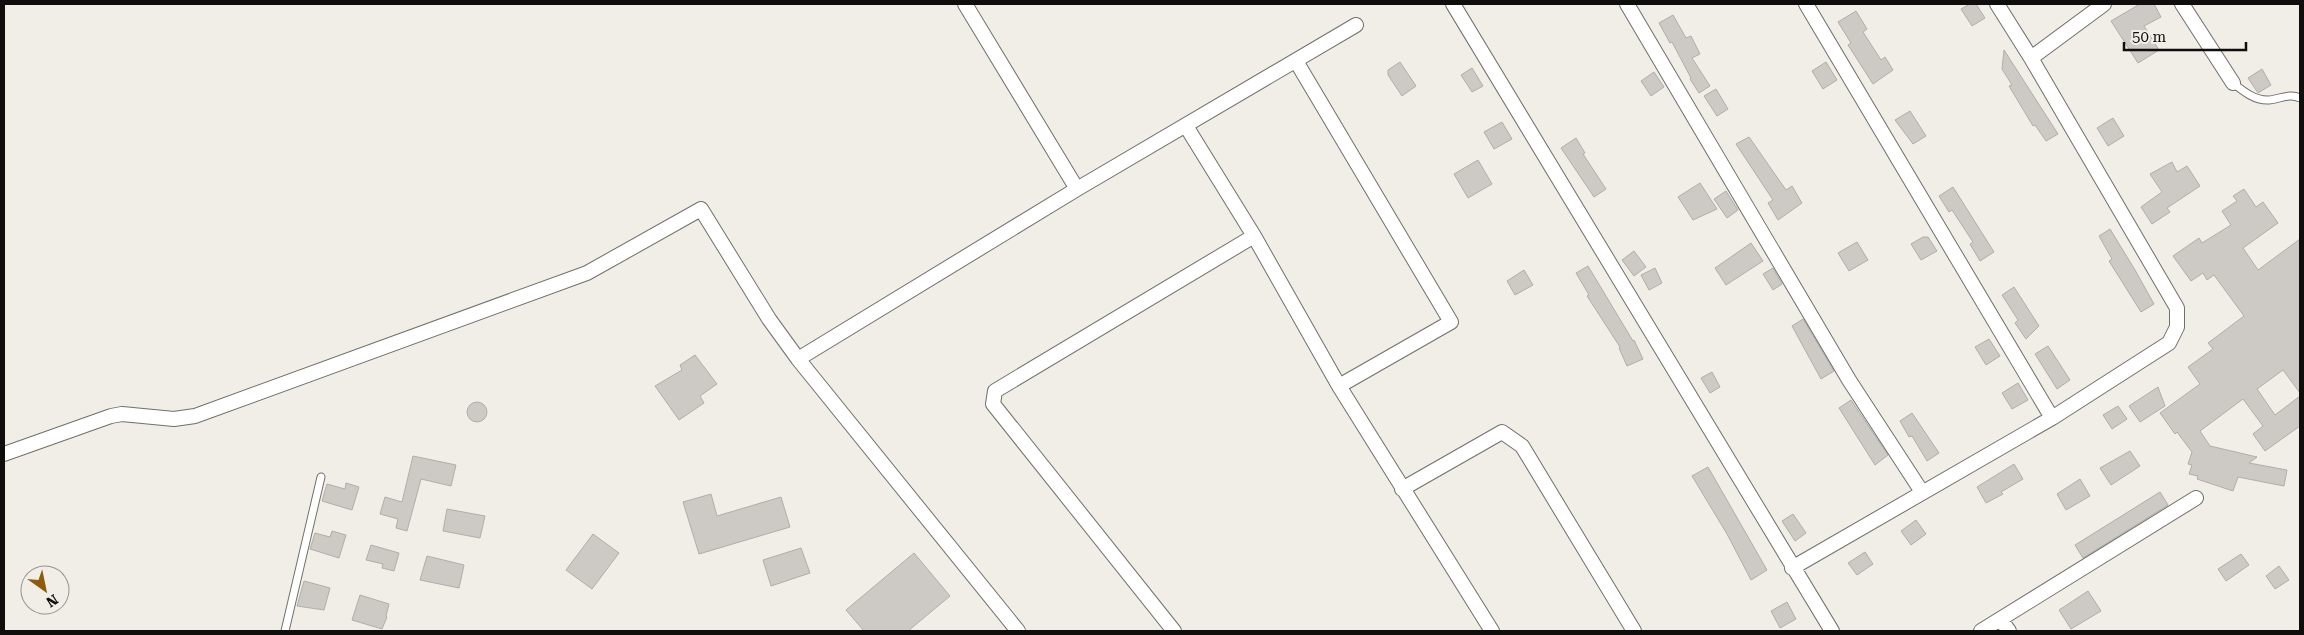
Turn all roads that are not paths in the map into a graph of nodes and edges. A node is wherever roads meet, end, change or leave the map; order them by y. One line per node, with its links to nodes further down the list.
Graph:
1 (965, 4): 14 (street)
2 (1453, 4): 24 (street)
3 (1627, 4): 22 (street)
4 (1997, 4): 9 (street)
5 (2104, 4): 9 (street)
6 (2182, 4): 11 (street)
7 (1813, 6): 18 (street)
8 (1356, 25): 10 (street)
9 (2032, 58): 18 (street)
10 (1296, 61): 13 (street); 17 (street)
11 (2234, 83): 12 (lane)
12 (2300, 98)
13 (1186, 126): 14 (street); 15 (street)
14 (1077, 189): 16 (street)
15 (1254, 236): 17 (street); 28 (street)
16 (798, 359): 19 (street); 27 (street)
17 (1339, 386): 21 (street)
18 (2052, 418): 22 (street)
19 (4, 454)
20 (321, 477): 26 (lane)
21 (1402, 489): 29 (street); 30 (street)
22 (1922, 492): 24 (street)
23 (2196, 498): 25 (street)
24 (1792, 568): 31 (street)
25 (2005, 625): 32 (street)
26 (285, 631)
27 (1018, 631)
28 (1174, 631)
29 (1492, 631)
30 (1634, 631)
31 (1832, 631)
32 (1981, 631)

